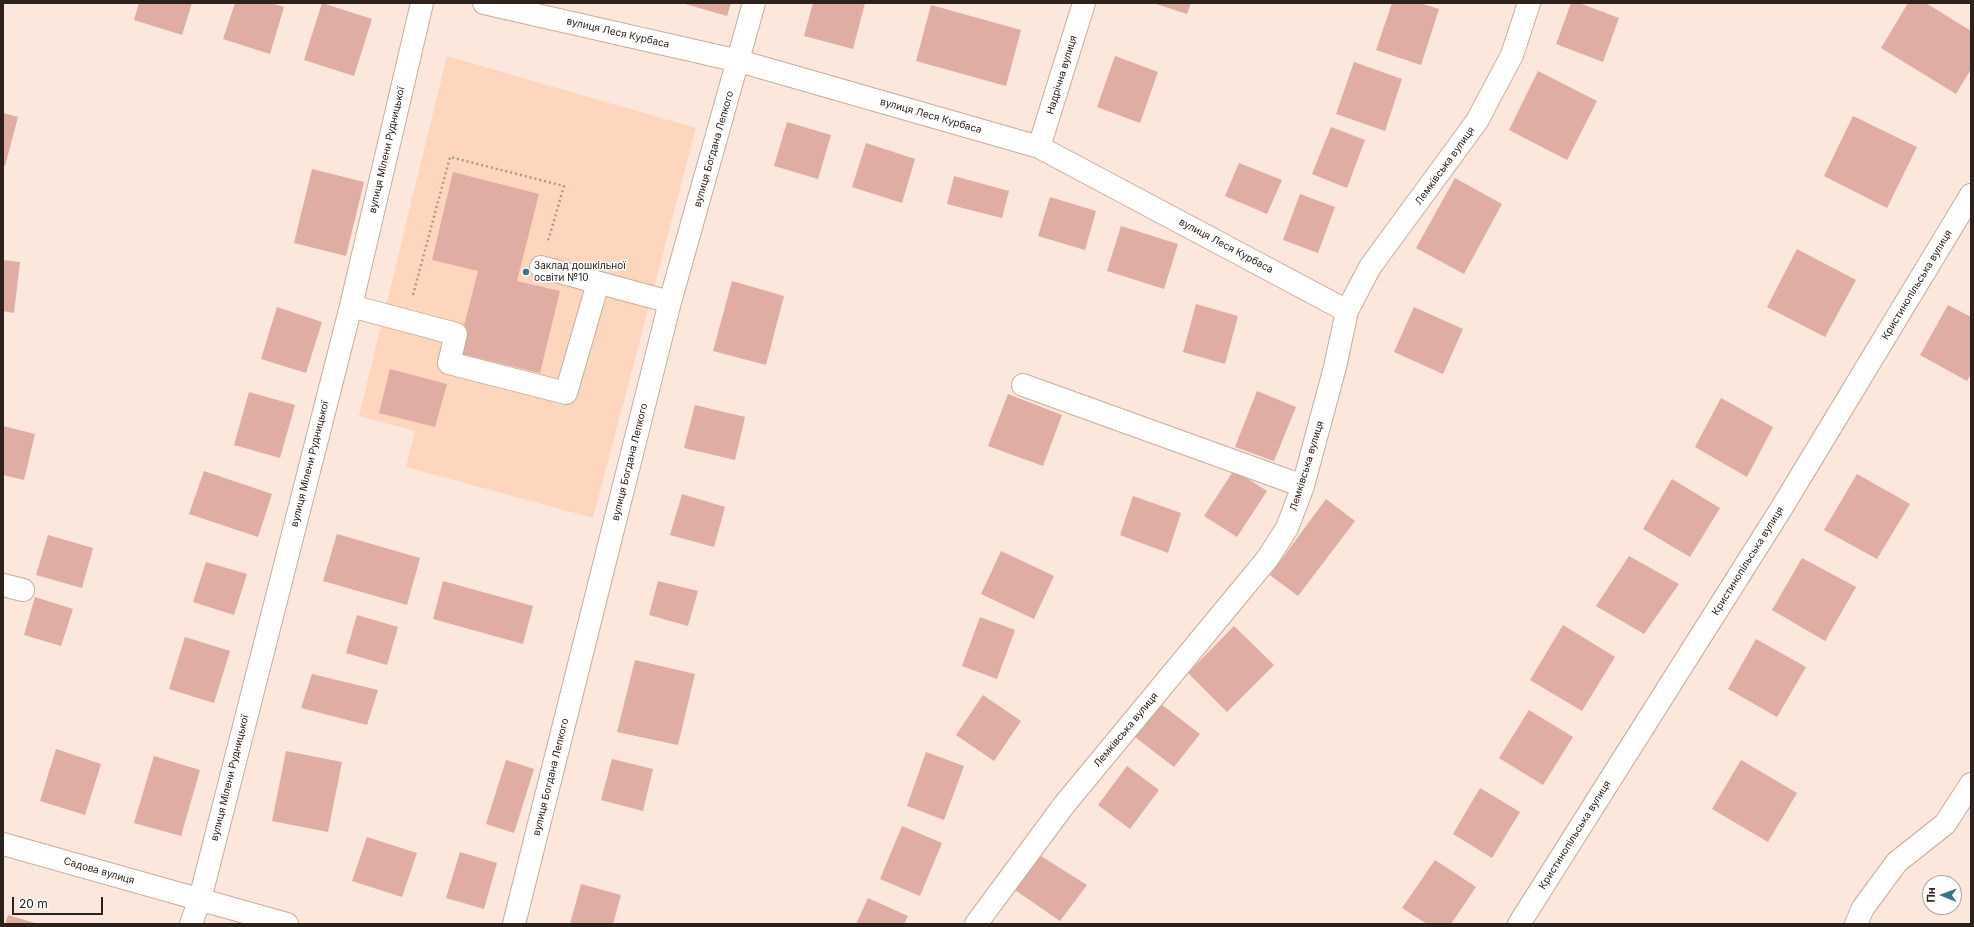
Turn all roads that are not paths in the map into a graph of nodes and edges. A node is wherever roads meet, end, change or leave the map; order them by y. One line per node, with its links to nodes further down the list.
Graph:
1 (422, 3): 12 (street, вулиця Мілени Рудницької)
2 (484, 3): 6 (street, вулиця Леся Курбаса)
3 (754, 3): 6 (street, вулиця Богдана Лепкого)
4 (1084, 3): 7 (street, Надрічна вулиця)
5 (1529, 3): 13 (street, Лемківська вулиця)
6 (739, 61): 7 (street, вулиця Леся Курбаса); 11 (street, вулиця Богдана Лепкого)
7 (1039, 147): 13 (street, вулиця Леся Курбаса)
8 (1971, 195): 23 (street, Кристинопільська вулиця)
9 (541, 267): 10 (street)
10 (598, 283): 11 (street); 12 (street)
11 (670, 302): 21 (street, вулиця Богдана Лепкого)
12 (351, 306): 18 (street, вулиця Мілени Рудницької)
13 (1347, 311): 15 (street, Лемківська вулиця)
14 (1023, 385): 15 (street)
15 (1303, 486): 22 (street, Лемківська вулиця)
16 (1971, 784): 24 (street)
17 (3, 844): 18 (street, Садова вулиця)
18 (200, 899): 19 (street, вулиця Мілени Рудницької); 20 (street, Садова вулиця)
19 (191, 924)
20 (287, 924)
21 (514, 924)
22 (976, 924)
23 (1519, 924)
24 (1856, 924)

